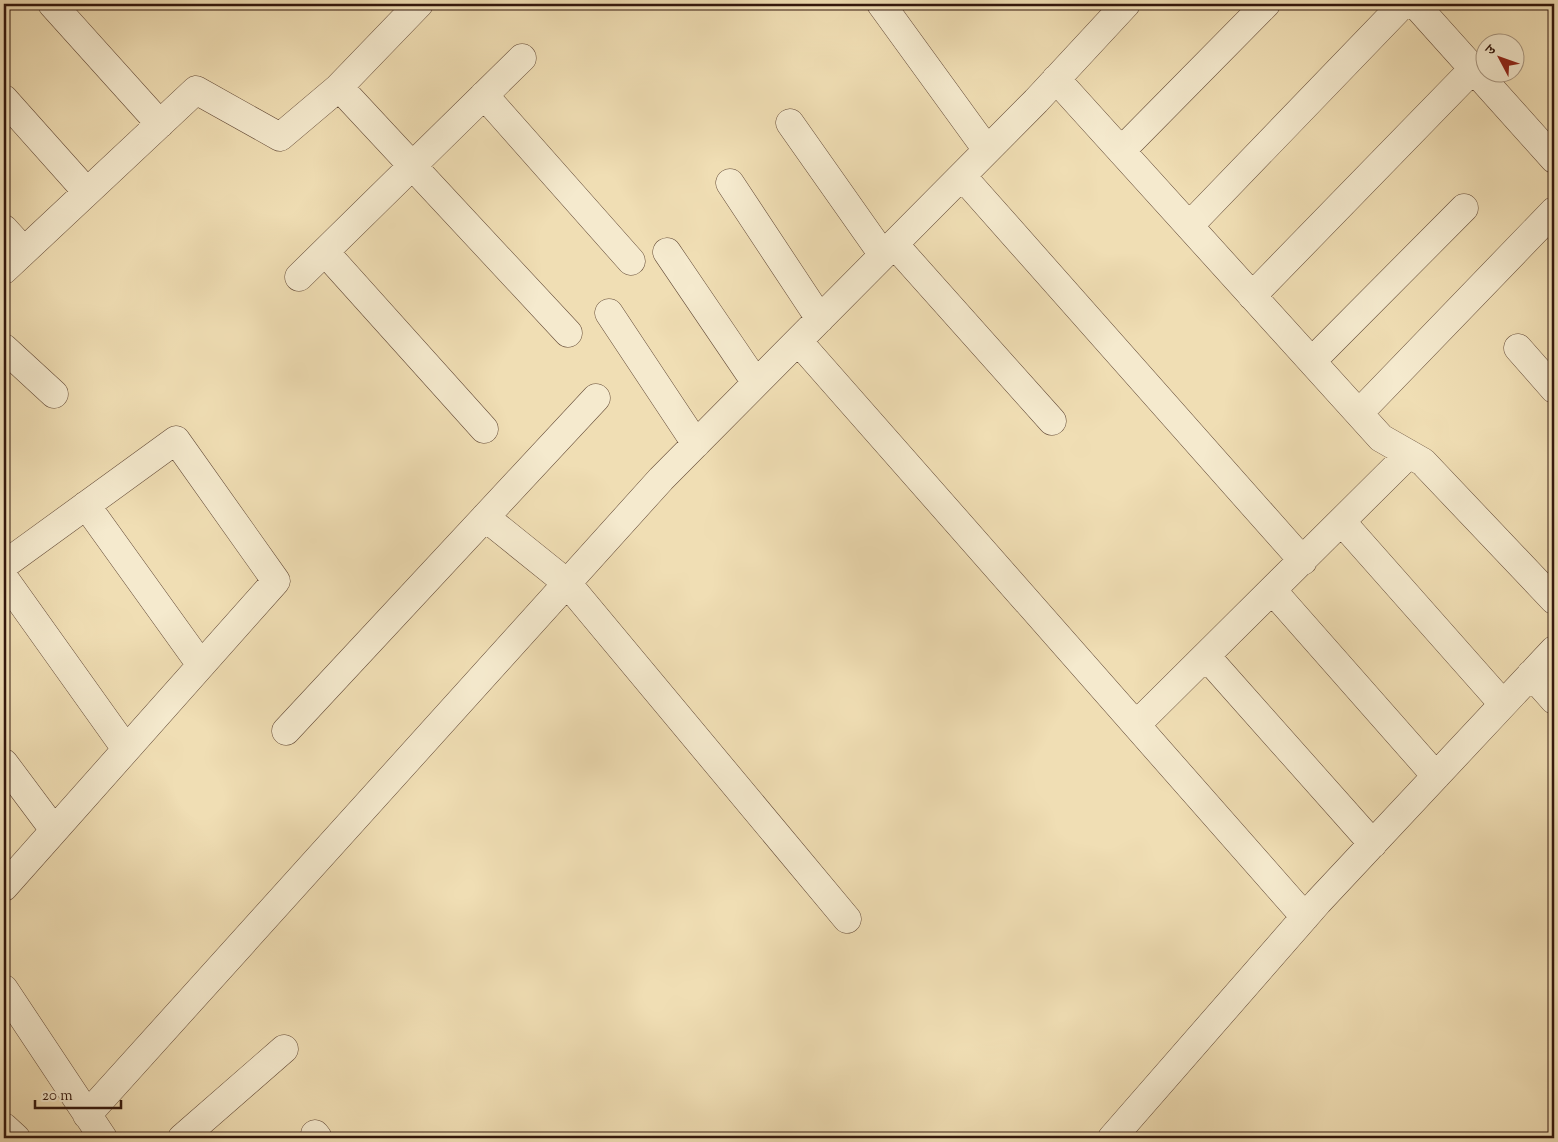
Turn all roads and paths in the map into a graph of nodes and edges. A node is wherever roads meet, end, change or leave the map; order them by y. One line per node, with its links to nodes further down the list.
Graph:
1 (52, 4): 15 (street)
2 (419, 4): 11 (street)
3 (881, 4): 16 (street)
4 (1126, 4): 10 (street)
5 (1266, 4): 17 (street)
6 (1403, 4): 25 (street)
7 (1415, 4): 9 (street)
8 (522, 58): 12 (street)
9 (1473, 69): 18 (street); 34 (street)
10 (1056, 80): 16 (street); 17 (street)
11 (339, 87): 15 (street); 19 (street)
12 (484, 95): 19 (street); 31 (street)
13 (4, 99): 22 (street)
14 (790, 123): 27 (street)
15 (160, 124): 22 (street)
16 (987, 150): 20 (street)
17 (1121, 151): 25 (street)
18 (1554, 158)
19 (412, 166): 29 (street); 37 (street)
20 (962, 176): 27 (street); 54 (street)
21 (730, 183): 36 (street)
22 (87, 192): 28 (street)
23 (1464, 208): 41 (street)
24 (1554, 211): 46 (street)
25 (1189, 226): 34 (street)
26 (4, 229): 28 (street)
27 (888, 250): 36 (street); 47 (street)
28 (24, 251): 32 (street)
29 (325, 252): 33 (street); 48 (street)
30 (667, 252): 42 (street)
31 (631, 261)
32 (4, 270)
33 (299, 277)
34 (1252, 296): 41 (street)
35 (609, 313): 49 (street)
36 (820, 319): 38 (street)
37 (568, 333)
38 (798, 341): 42 (street); 66 (street)
39 (4, 348): 44 (street)
40 (1518, 348): 43 (street)
41 (1312, 361): 46 (street)
42 (756, 383): 49 (street)
43 (1554, 389)
44 (54, 394)
45 (596, 398): 52 (street)
46 (1359, 413): 50 (street)
47 (1052, 421)
48 (484, 429)
49 (696, 444): 57 (street)
50 (1409, 454): 53 (street); 59 (street)
51 (86, 505): 55 (street); 62 (street); 62 (street)
52 (485, 517): 57 (street); 67 (street)
53 (1342, 522): 54 (street); 65 (street)
54 (1303, 561): 58 (street)
55 (4, 565)
56 (4, 578): 68 (street)
57 (567, 583): 75 (street); 78 (street)
58 (1273, 591): 61 (street); 70 (street)
59 (1554, 600)
60 (1554, 650): 63 (street)
61 (1206, 656): 66 (street); 72 (street)
62 (201, 665): 68 (street)
63 (1531, 674): 64 (street); 65 (street)
64 (1554, 700)
65 (1503, 704): 70 (street)
66 (1136, 725): 74 (street)
67 (286, 731)
68 (126, 748): 71 (street)
69 (4, 763): 71 (street)
70 (1436, 776): 72 (street)
71 (54, 830): 73 (street)
72 (1373, 844): 74 (street)
73 (4, 887)
74 (1305, 917): 83 (street)
75 (847, 919)
76 (4, 989): 78 (street)
77 (284, 1048): 82 (street)
78 (87, 1115): 81 (street)
79 (4, 1128): 80 (street)
80 (16, 1138)
81 (103, 1138)
82 (182, 1138)
83 (1112, 1138)

